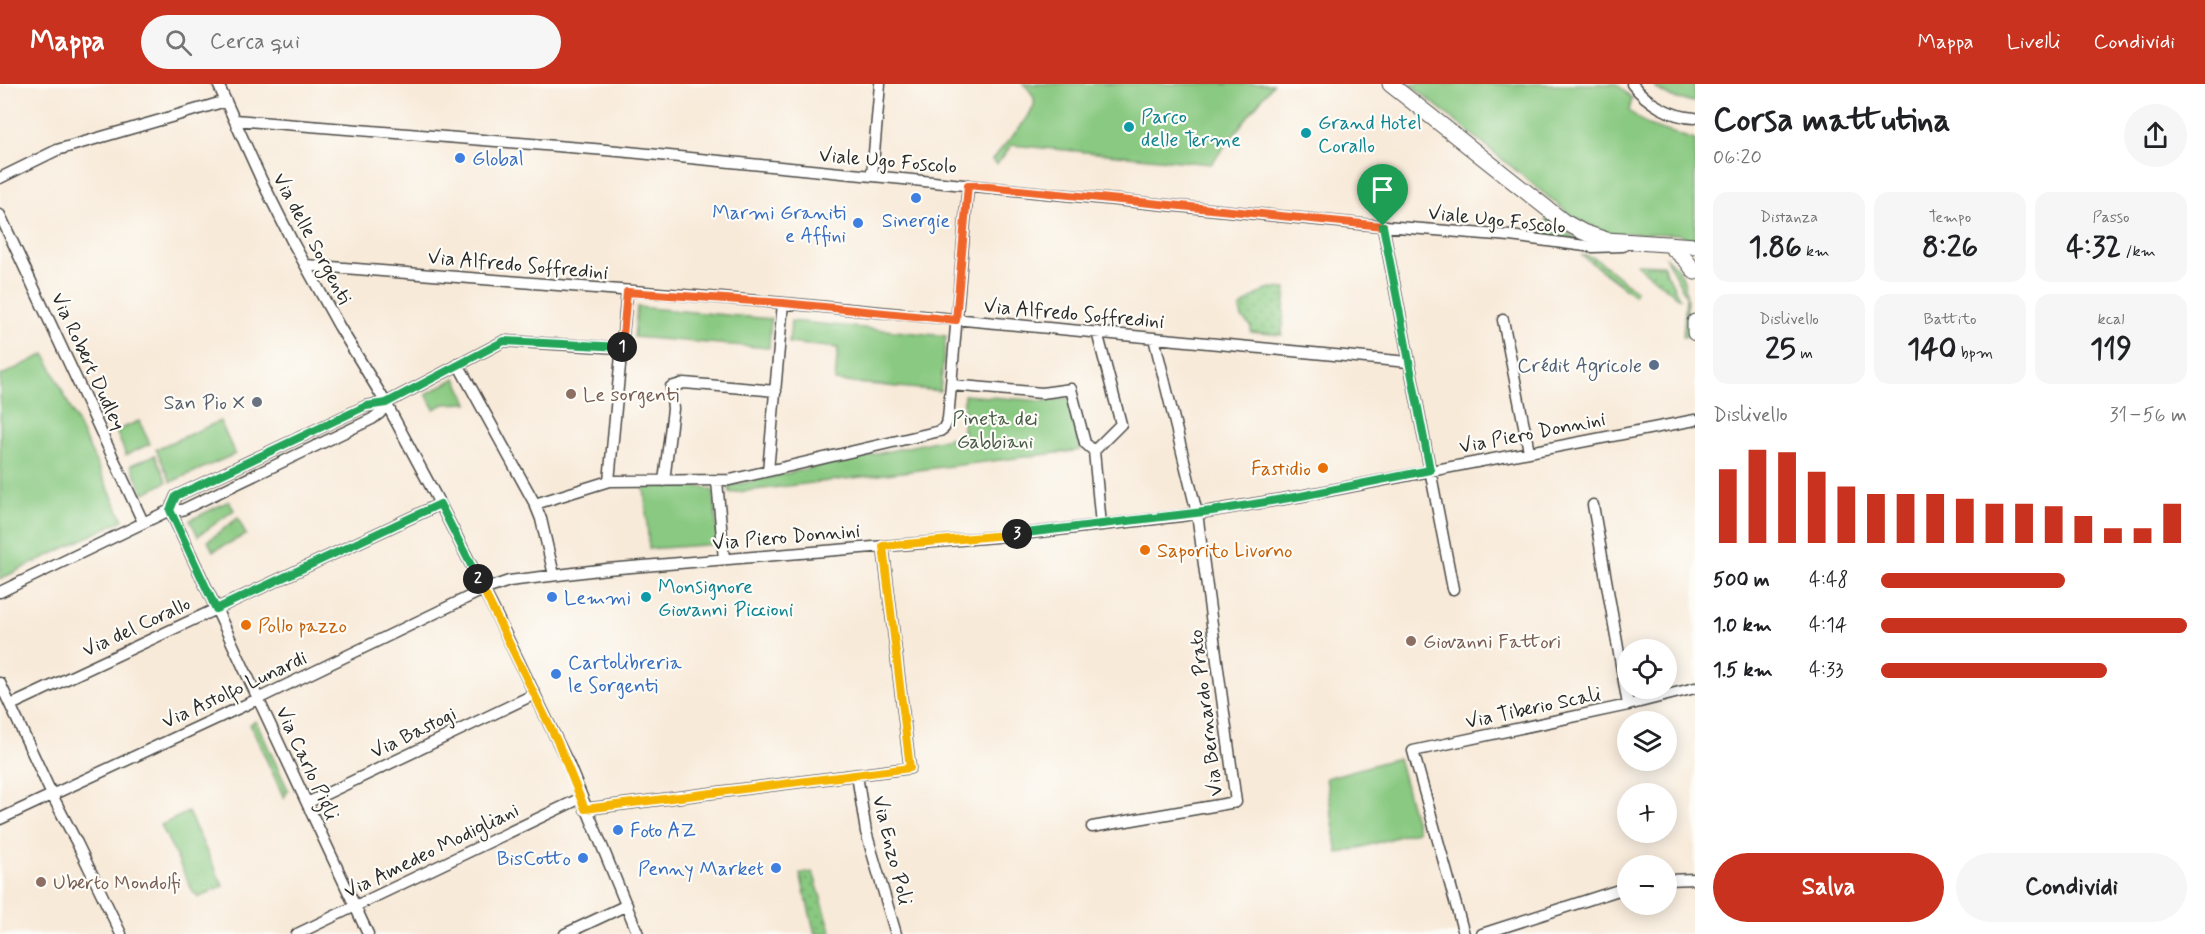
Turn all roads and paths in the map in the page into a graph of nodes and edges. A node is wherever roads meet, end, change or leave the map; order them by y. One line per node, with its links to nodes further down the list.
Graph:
1 (218, 84): 5 (street, Via delle Sorgenti)
2 (880, 84): 8 (street)
3 (1390, 84): 13 (main road)
4 (1632, 84): 6 (street)
5 (226, 101): 7 (street, Via delle Sorgenti); 9 (street)
6 (1695, 118)
7 (235, 120): 8 (street, Viale Ugo Foscolo); 16 (street, Via delle Sorgenti)
8 (872, 176): 10 (street, Viale Ugo Foscolo)
9 (0, 178)
10 (968, 185): 12 (street, Viale Ugo Foscolo); 20 (street)
11 (0, 215): 45 (street, Via Robert Dudley)
12 (1383, 226): 13 (street, Viale Ugo Foscolo); 27 (street)
13 (1645, 244): 14 (main road)
14 (1668, 244): 15 (main road); 17 (main road)
15 (1695, 246)
16 (306, 265): 18 (street, Via Alfredo Soffredini); 31 (street, Via delle Sorgenti)
17 (1695, 272)
18 (627, 292): 19 (street, Via Alfredo Soffredini); 26 (street)
19 (783, 303): 20 (street, Via Alfredo Soffredini); 30 (street)
20 (956, 320): 23 (street, Via Alfredo Soffredini); 29 (street)
21 (1503, 320): 34 (street)
22 (1695, 322): 24 (main road)
23 (1096, 332): 25 (street, Via Alfredo Soffredini); 33 (street)
24 (1695, 333)
25 (1154, 338): 27 (street, Via Alfredo Soffredini); 44 (street)
26 (622, 348): 28 (street); 37 (street)
27 (1408, 362): 35 (street)
28 (458, 364): 31 (street); 41 (street)
29 (951, 385): 33 (street); 36 (street)
30 (776, 392): 36 (street); 38 (street)
31 (386, 403): 40 (street, Via delle Sorgenti); 43 (street)
32 (1695, 420): 34 (street, Via Piero Donnini)
33 (1094, 451): 46 (street)
34 (1529, 451): 35 (street, Via Piero Donnini)
35 (1430, 470): 44 (street, Via Piero Donnini); 50 (street)
36 (768, 471): 39 (street)
37 (609, 481): 38 (street); 41 (street)
38 (664, 481): 39 (street)
39 (717, 481): 48 (street)
40 (440, 504): 51 (street, Via delle Sorgenti); 53 (street, Via del Corallo)
41 (535, 504): 49 (street)
42 (1593, 505): 59 (street)
43 (170, 510): 45 (street); 53 (street, Via Carlo Pigli)
44 (1197, 513): 46 (street, Via Piero Donnini); 65 (street, Via Bernardo Prato)
45 (143, 522): 52 (street)
46 (1101, 525): 47 (street, Via Piero Donnini)
47 (883, 546): 48 (street, Via Piero Donnini); 60 (street, Via Amedeo Modigliani)
48 (724, 559): 49 (street, Via Piero Donnini)
49 (554, 575): 51 (street, Via Piero Donnini)
50 (1453, 589)
51 (483, 590): 56 (street, Via delle Sorgenti); 57 (street, Via Astolfo Lunardi)
52 (0, 592)
53 (216, 609): 57 (street, Via Carlo Pigli); 58 (street, Via del Corallo)
54 (0, 683): 58 (street)
55 (1695, 688): 59 (street, Via Tiberio Scali)
56 (535, 694): 62 (street, Via Bastogi); 63 (street, Via delle Sorgenti)
57 (258, 699): 61 (street, Via Astolfo Lunardi); 62 (street, Via Carlo Pigli)
58 (11, 705): 61 (street)
59 (1628, 705): 77 (street, Via Tiberio Scali)
60 (857, 775): 63 (street, Via Amedeo Modigliani); 76 (street, Via Enzo Poli)
61 (52, 795): 64 (street, Via Astolfo Lunardi); 71 (street)
62 (307, 803): 70 (street, Via Carlo Pigli)
63 (583, 803): 69 (street, Via delle Sorgenti); 70 (street, Via Amedeo Modigliani)
64 (0, 819)
65 (1092, 827)
66 (1695, 879): 67 (street)
67 (1677, 880)
68 (1617, 891): 78 (street)
69 (627, 905): 74 (street); 75 (street, Via delle Sorgenti)
70 (355, 906): 72 (street, Via Amedeo Modigliani); 73 (street, Via Carlo Pigli)
71 (121, 934)
72 (297, 934)
73 (368, 934)
74 (565, 934)
75 (638, 934)
76 (896, 934)
77 (1464, 934)
78 (1482, 934)

